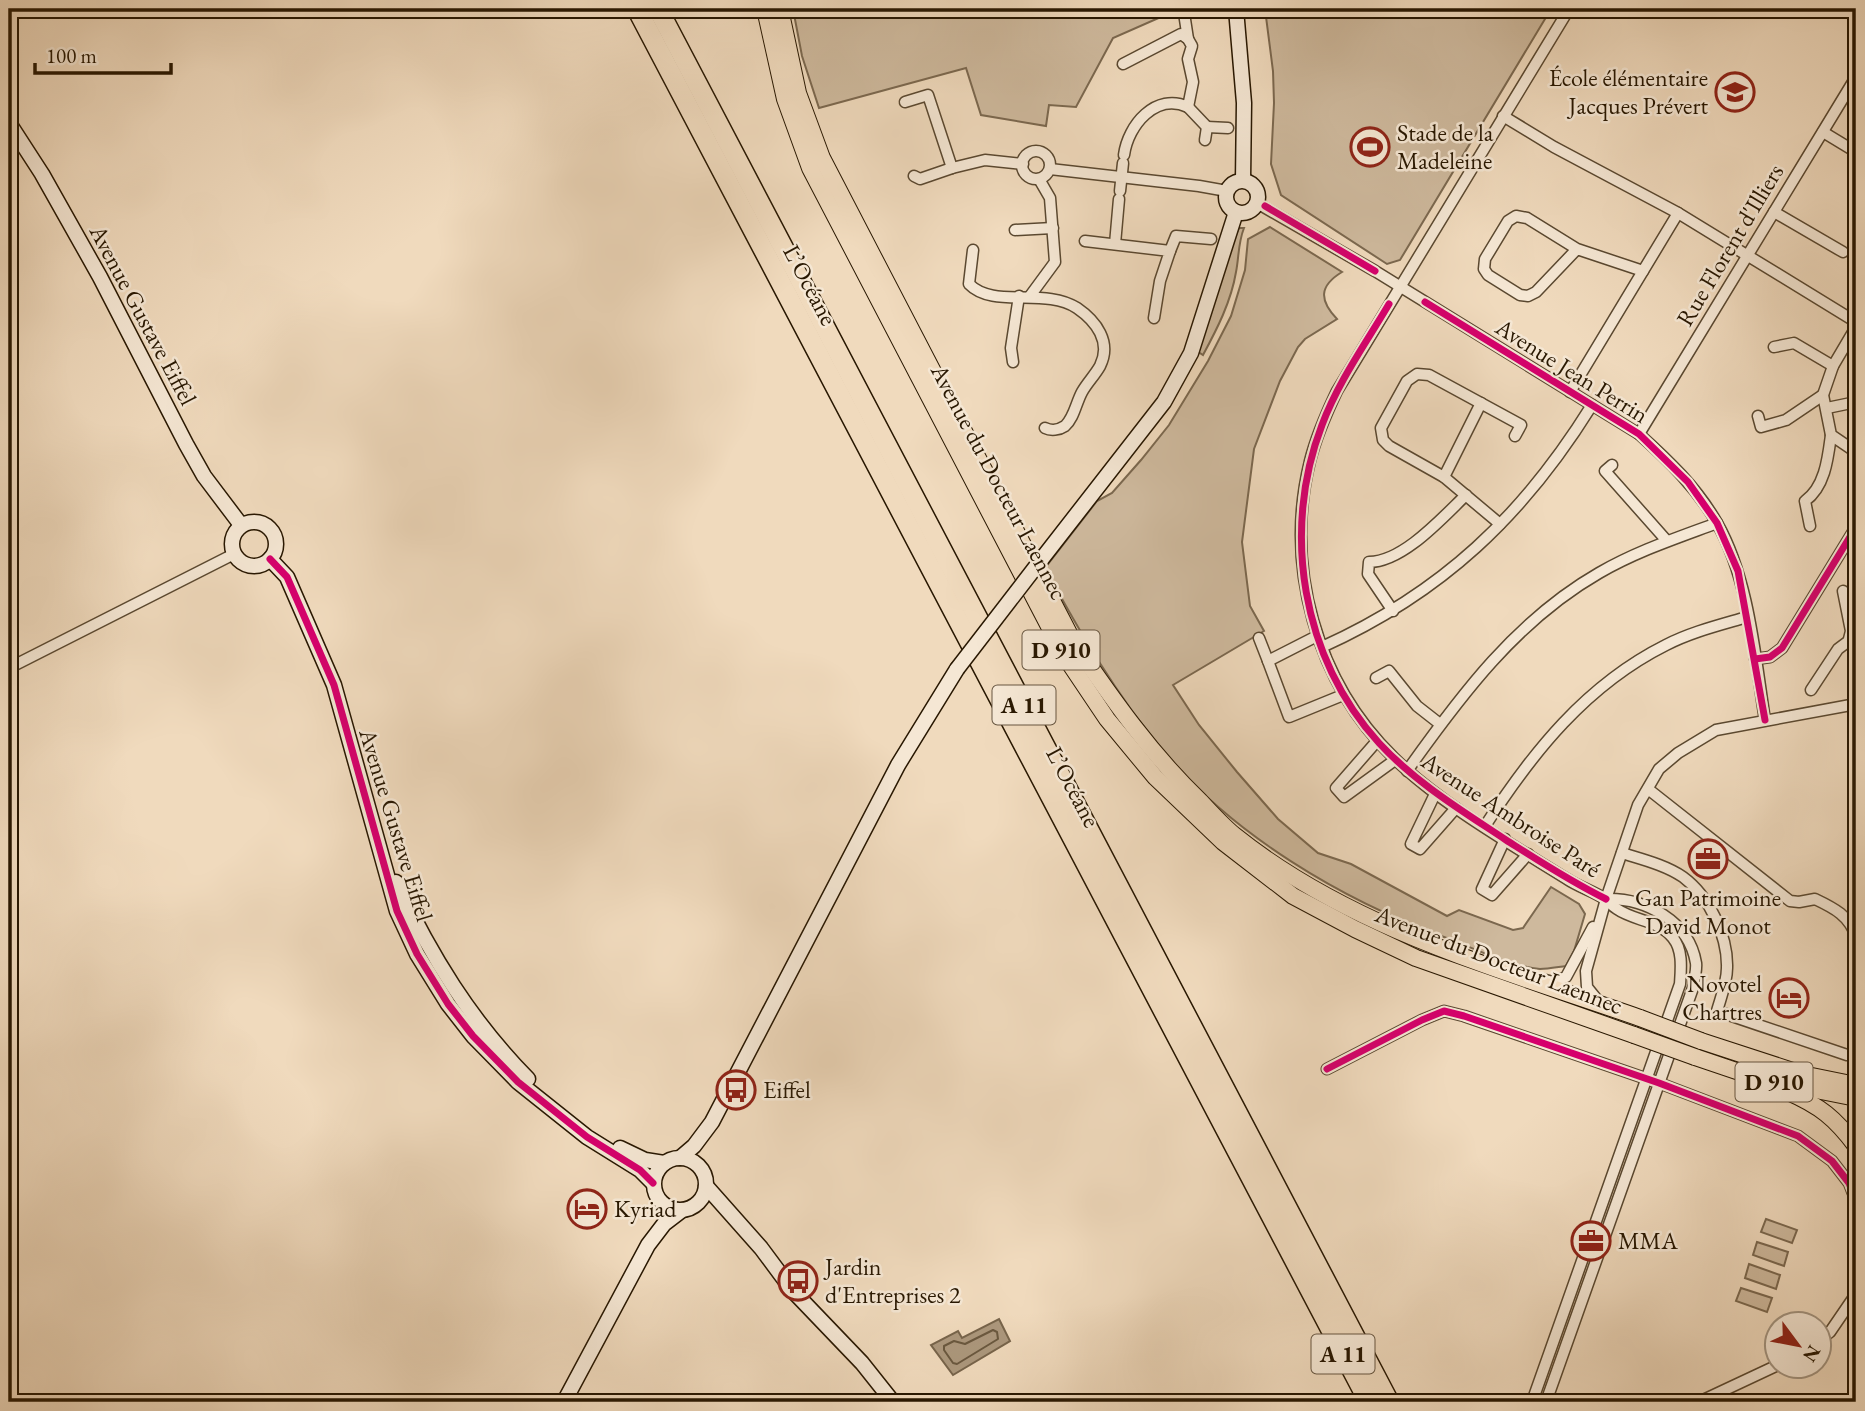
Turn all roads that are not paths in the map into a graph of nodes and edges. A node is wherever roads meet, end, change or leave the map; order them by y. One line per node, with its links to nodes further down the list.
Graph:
1 (637, 9): 130 (highway, L’Océane / A 11)
2 (658, 9): 131 (highway, L’Océane / A 11)
3 (765, 9): 108 (main road, Avenue du Docteur Laennec / D 910, bridge)
4 (780, 9): 103 (main road, Avenue du Docteur Laennec / D 910)
5 (1236, 9): 26 (street)
6 (1569, 9): 13 (street, Avenue Ambroise Paré)
7 (1184, 13): 8 (street)
8 (1188, 39): 9 (street); 12 (street)
9 (1123, 64)
10 (1856, 77): 17 (street, Rue Florent d'Illiers)
11 (905, 102): 21 (street)
12 (1188, 107): 15 (street); 24 (street)
13 (1503, 116): 31 (street); 43 (street, Avenue Ambroise Paré)
14 (9, 123): 67 (street, Avenue Gustave Eiffel)
15 (1207, 127): 16 (street); 18 (street)
16 (1228, 128)
17 (1823, 132): 19 (street); 30 (street, Rue Florent d'Illiers)
18 (1205, 140)
19 (1856, 152)
20 (1023, 164): 21 (street); 22 (street); 25 (street)
21 (952, 168): 23 (street)
22 (1050, 169): 24 (street); 25 (street)
23 (914, 176)
24 (1122, 177): 27 (street); 36 (street)
25 (1039, 179): 32 (street)
26 (1243, 180): 27 (street); 28 (street)
27 (1227, 191): 29 (street)
28 (1257, 203): 29 (street); 43 (street, Avenue Jean Perrin)
29 (1236, 212): 113 (street, bridge)
30 (1774, 212): 40 (street); 41 (street, Rue Florent d'Illiers)
31 (1678, 213): 41 (street); 42 (street)
32 (1053, 228): 33 (street); 44 (street)
33 (1015, 230)
34 (1211, 239): 39 (street)
35 (1085, 241): 36 (street)
36 (1115, 244): 39 (street)
37 (1577, 249): 37 (street); 42 (street)
38 (973, 250): 44 (street)
39 (1170, 251): 45 (street)
40 (1842, 252)
41 (1748, 255): 46 (street); 58 (street, Rue Florent d'Illiers)
42 (1643, 271): 50 (street)
43 (1399, 286): 50 (street, Avenue Jean Perrin); 76 (street, Avenue Ambroise Paré)
44 (1024, 296): 48 (street); 57 (street)
45 (1154, 318)
46 (1856, 324): 49 (street)
47 (1774, 347): 49 (street)
48 (1013, 362)
49 (1833, 366): 51 (street)
50 (1570, 391): 54 (street, Avenue Jean Perrin)
51 (1823, 395): 55 (street); 56 (street)
52 (1856, 402): 55 (street)
53 (1480, 403): 60 (street); 63 (street); 63 (street)
54 (1592, 405): 58 (street, Avenue Jean Perrin); 66 (street)
55 (1827, 408): 59 (street)
56 (1758, 416)
57 (1045, 428)
58 (1639, 434): 65 (street, Avenue Jean Perrin)
59 (1831, 435): 61 (street); 68 (street)
60 (1515, 436)
61 (1856, 452)
62 (1612, 465): 70 (street)
63 (1444, 477): 64 (street)
64 (1466, 495): 66 (street); 74 (street)
65 (1717, 523): 70 (street); 75 (street, Avenue Jean Perrin)
66 (1500, 524): 74 (street)
67 (241, 525): 71 (street); 72 (street)
68 (1811, 526)
69 (1856, 527): 80 (street)
70 (1667, 541): 88 (street)
71 (234, 554): 72 (street); 82 (street)
72 (270, 559): 97 (street, Avenue Gustave Eiffel)
73 (1843, 592): 78 (street)
74 (1393, 611): 79 (street)
75 (1747, 617): 80 (street, Avenue Jean Perrin); 95 (street)
76 (1317, 636): 79 (street, Avenue Ambroise Paré); 81 (street)
77 (1259, 638): 81 (street)
78 (1852, 644): 84 (street)
79 (1322, 648): 85 (street, Avenue Ambroise Paré)
80 (1755, 659): 87 (street, Avenue Jean Perrin)
81 (1268, 661): 85 (street)
82 (9, 668)
83 (1376, 678): 88 (street)
84 (1811, 690)
85 (1343, 695): 89 (street, Avenue Ambroise Paré)
86 (1856, 704): 87 (street)
87 (1765, 720): 92 (street)
88 (1440, 724): 91 (street)
89 (1377, 741): 90 (street, Avenue Ambroise Paré); 90 (street)
90 (1395, 760): 91 (street, Avenue Ambroise Paré)
91 (1407, 771): 93 (street, Avenue Ambroise Paré)
92 (1648, 789): 98 (street); 101 (street)
93 (1435, 794): 94 (street, Avenue Ambroise Paré); 94 (street)
94 (1456, 808): 95 (street, Avenue Ambroise Paré)
95 (1485, 826): 96 (street, Avenue Ambroise Paré)
96 (1505, 839): 99 (street, Avenue Ambroise Paré); 99 (street)
97 (379, 843): 104 (street, Avenue Gustave Eiffel); 118 (street, Avenue Gustave Eiffel)
98 (1622, 853): 100 (street); 106 (street)
99 (1528, 854): 100 (street, Avenue Ambroise Paré)
100 (1606, 899): 103 (street); 105 (street); 109 (street); 110 (street)
101 (1856, 937)
102 (422, 951): 104 (street)
103 (1464, 956): 105 (main road, Avenue du Docteur Laennec / D 910)
104 (439, 968): 116 (street, Avenue Gustave Eiffel)
105 (1600, 1004): 111 (main road, Avenue du Docteur Laennec / D 910, bridge)
106 (1856, 1055)
107 (1327, 1069): 109 (street)
108 (1757, 1078): 112 (main road, Avenue du Docteur Laennec / D 910); 114 (main road, D 910)
109 (1646, 1079): 110 (street); 132 (street)
110 (1659, 1083): 121 (street); 133 (street)
111 (1856, 1085)
112 (1856, 1098)
113 (712, 1122): 115 (street); 117 (street)
114 (1856, 1146)
115 (680, 1158): 116 (street); 117 (street)
116 (664, 1163): 118 (street)
117 (701, 1169): 119 (street)
118 (653, 1183): 120 (street)
119 (706, 1186): 122 (street); 123 (street)
120 (657, 1199): 122 (street); 124 (street)
121 (1856, 1201)
122 (688, 1208): 123 (street); 124 (street)
123 (736, 1219): 129 (street)
124 (648, 1245): 128 (street)
125 (1856, 1294): 126 (street)
126 (1834, 1327)
127 (1764, 1371): 134 (street)
128 (564, 1402)
129 (893, 1402)
130 (1368, 1402)
131 (1389, 1402)
132 (1532, 1402)
133 (1546, 1402)
134 (1699, 1402)

